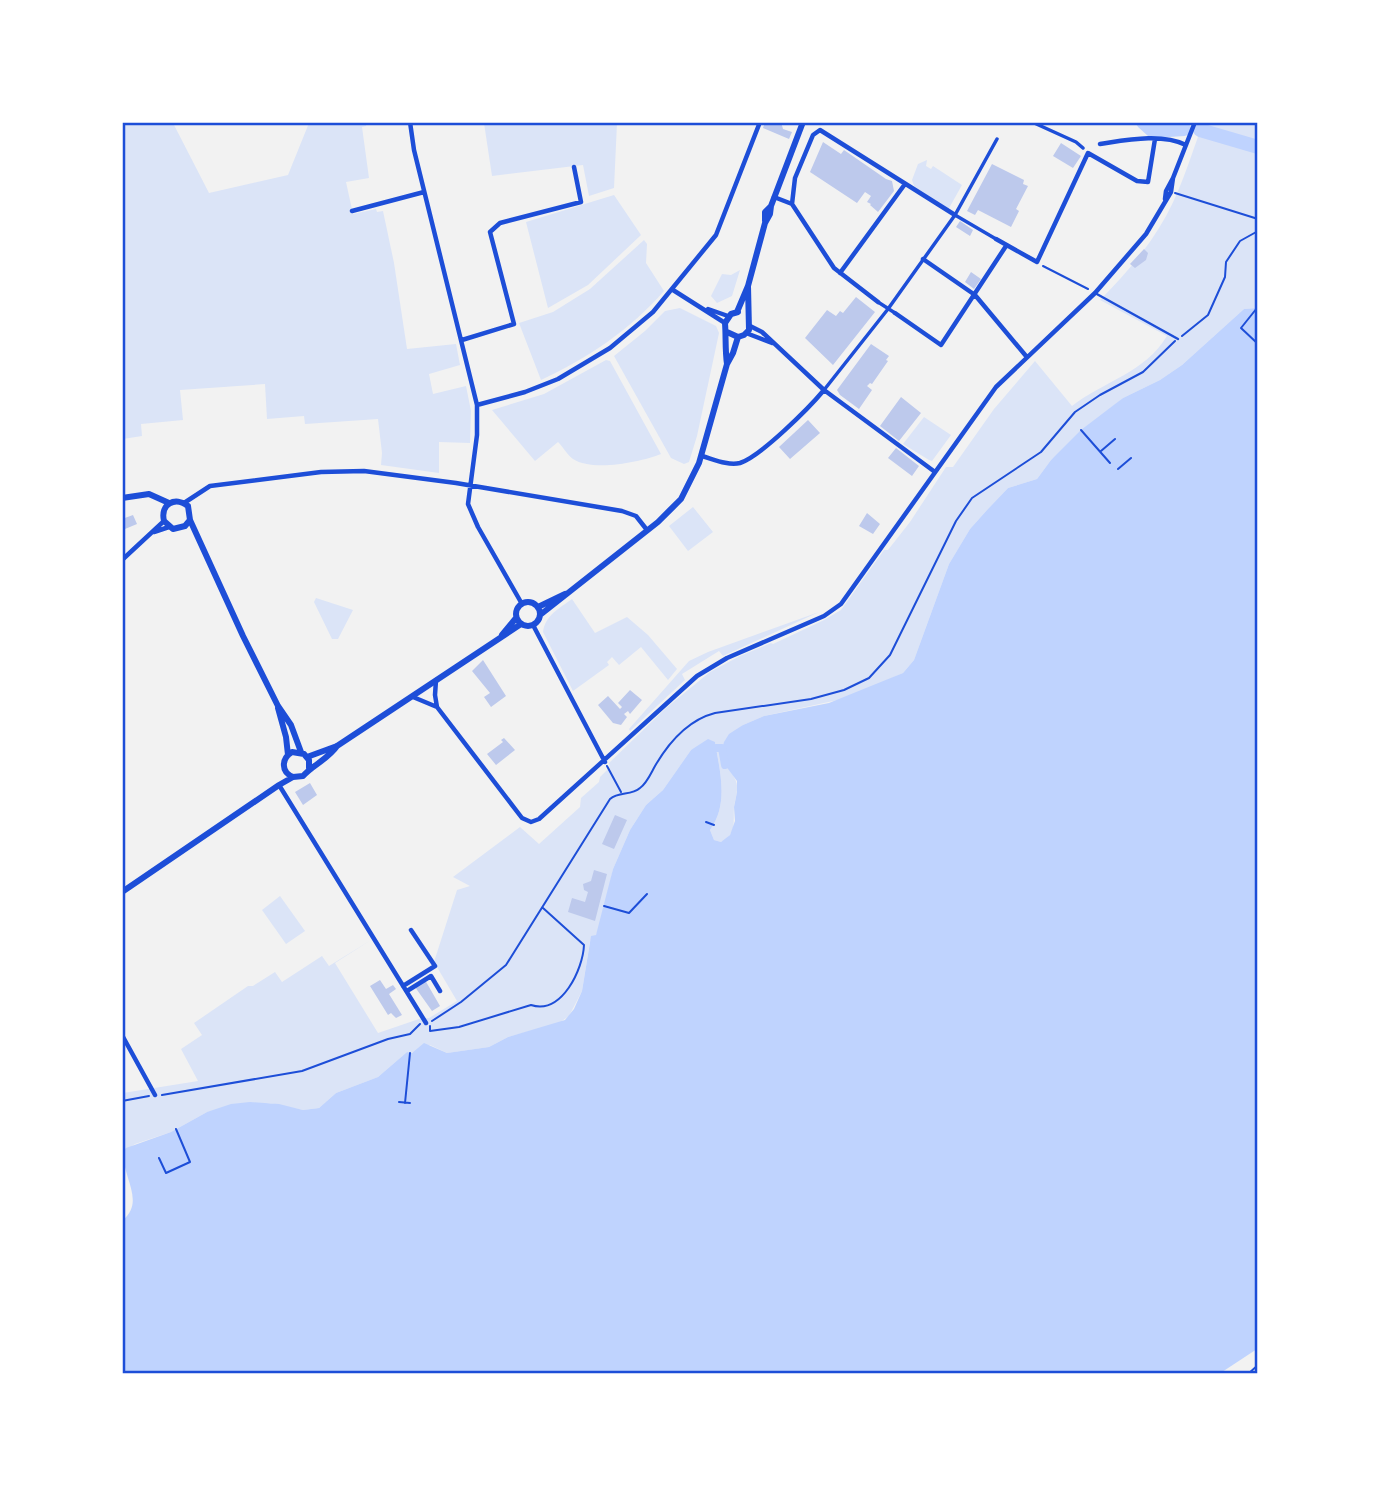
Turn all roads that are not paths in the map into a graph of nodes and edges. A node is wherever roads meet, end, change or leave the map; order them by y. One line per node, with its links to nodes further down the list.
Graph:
1 (410, 122): 14 (street)
2 (760, 122): 24 (street)
3 (803, 122): 15 (street)
4 (1032, 122): 10 (street)
5 (1195, 123): 9 (street)
6 (997, 139): 18 (street)
7 (1155, 139): 8 (street); 9 (street); 11 (street)
8 (1100, 145)
9 (1186, 145): 25 (street)
10 (1083, 148): 11 (lane)
11 (1088, 153): 20 (street)
12 (574, 167): 37 (street)
13 (905, 184): 16 (street); 18 (street); 22 (street)
14 (424, 192): 17 (street); 37 (street)
15 (774, 197): 16 (street); 23 (street)
16 (792, 204): 22 (street)
17 (352, 211)
18 (955, 215): 19 (street); 21 (street)
19 (996, 239): 20 (street)
20 (1006, 246): 26 (street)
21 (923, 260): 26 (street); 28 (street)
22 (839, 273): 27 (street)
23 (748, 285): 29 (street); 31 (street)
24 (673, 290): 32 (street); 41 (street)
25 (1095, 293): 36 (lane); 38 (street)
26 (975, 295): 30 (street); 38 (street)
27 (878, 302): 28 (street)
28 (888, 309): 30 (street); 40 (street)
29 (737, 312): 31 (street); 32 (street)
30 (895, 313)
31 (747, 317): 33 (street)
32 (727, 319): 34 (street)
33 (748, 330): 35 (street); 40 (street)
34 (727, 332): 35 (street); 39 (street)
35 (738, 337): 39 (street)
36 (1178, 339)
37 (462, 340): 41 (street)
38 (1026, 356): 43 (street)
39 (727, 364): 42 (street)
40 (824, 390): 42 (street); 43 (street)
41 (477, 405): 44 (street)
42 (702, 456): 51 (street)
43 (934, 472): 69 (street)
44 (471, 485): 46 (street); 51 (street); 55 (street)
45 (122, 498): 47 (street)
46 (184, 503): 47 (street); 48 (street)
47 (167, 505): 49 (street)
48 (190, 520): 50 (street); 52 (street)
49 (166, 524): 50 (street); 53 (street)
50 (181, 528): 52 (street)
51 (648, 531): 54 (street)
52 (197, 538): 64 (street)
53 (122, 560)
54 (565, 594): 56 (street); 57 (street)
55 (522, 604): 56 (street); 58 (street)
56 (538, 607): 57 (street)
57 (540, 615): 60 (street)
58 (516, 618): 59 (street); 61 (street)
59 (521, 624): 60 (street); 61 (street)
60 (533, 625): 69 (street)
61 (502, 635): 62 (street)
62 (437, 678): 63 (street); 65 (street)
63 (411, 696): 65 (street); 66 (street)
64 (278, 706): 67 (street); 68 (street)
65 (438, 707): 69 (street)
66 (337, 747): 68 (street); 70 (street)
67 (288, 755): 68 (street); 71 (street)
68 (304, 755): 70 (street)
69 (605, 762)
70 (309, 768): 72 (street)
71 (285, 771): 72 (street); 73 (street)
72 (293, 777): 73 (street)
73 (279, 785): 74 (street); 76 (street)
74 (122, 892)
75 (411, 930): 76 (street)
76 (405, 988): 77 (street); 78 (street)
77 (440, 991)
78 (426, 1023)
79 (122, 1035): 80 (street)
80 (155, 1095)

